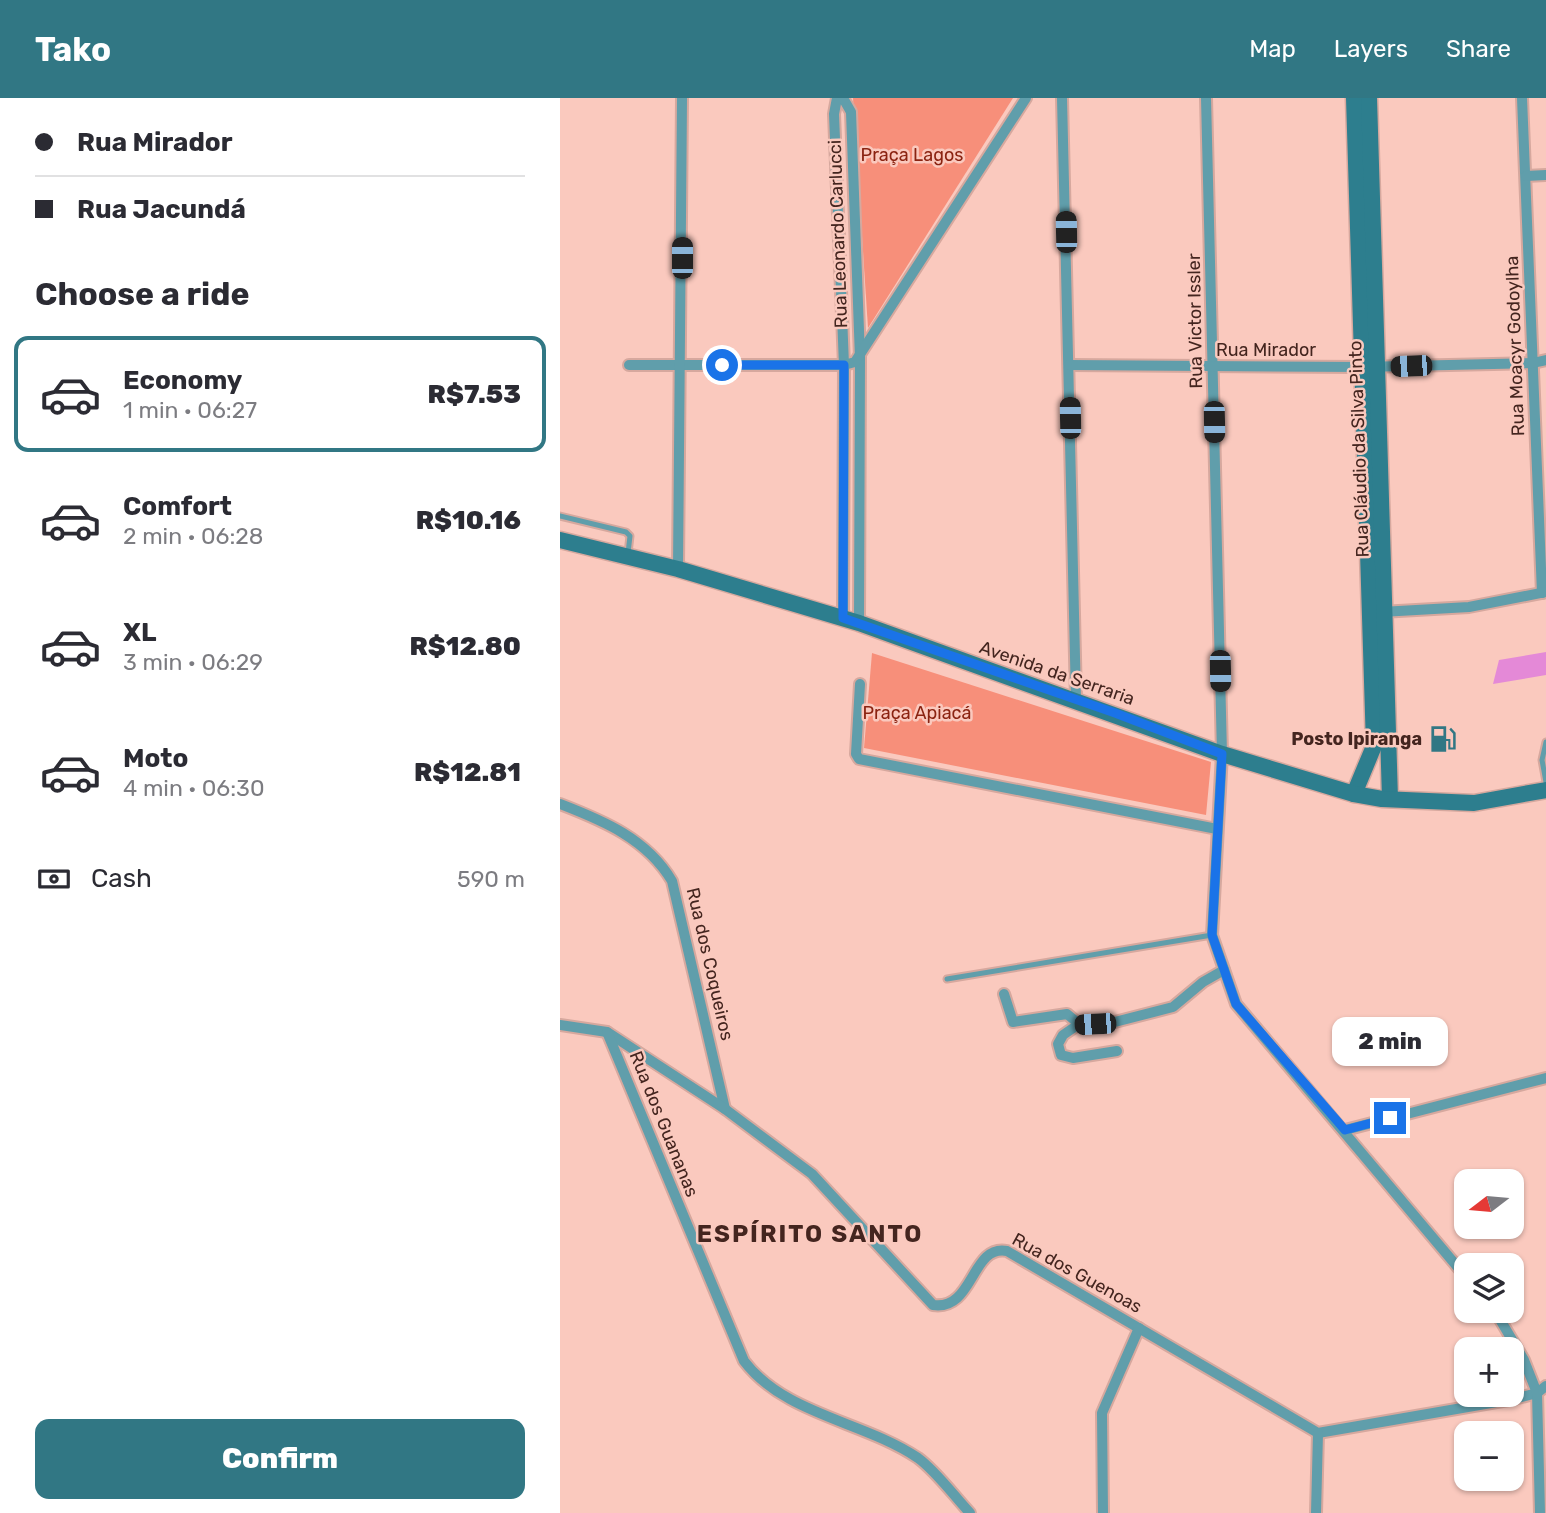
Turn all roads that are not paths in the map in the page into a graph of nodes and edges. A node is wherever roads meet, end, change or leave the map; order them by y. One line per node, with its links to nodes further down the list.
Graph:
1 (682, 98): 16 (street)
2 (836, 98): 18 (street, Rua Leonardo Carlucci)
3 (843, 98): 13 (street, Rua Leonardo Carlucci)
4 (1026, 98): 13 (street)
5 (1062, 98): 19 (street)
6 (1206, 98): 20 (street, Rua Victor Issler)
7 (1353, 98): 12 (main road, Rua Cláudio da Silva Pinto)
8 (1368, 98): 12 (main road, Rua Cláudio da Silva Pinto)
9 (1522, 98): 11 (street, Rua Moacyr Godoylha)
10 (1546, 175): 11 (street)
11 (1526, 176): 15 (street, Rua Moacyr Godoylha)
12 (1363, 182): 21 (main road, Rua Cláudio da Silva Pinto)
13 (860, 358): 18 (street); 28 (street, Rua Leonardo Carlucci)
14 (1546, 360): 15 (street, Rua Mirador)
15 (1533, 363): 21 (street, Rua Mirador); 26 (street, Rua Moacyr Godoylha)
16 (682, 364): 17 (street); 18 (street); 25 (street)
17 (629, 365)
18 (844, 365): 28 (street, Rua Leonardo Carlucci)
19 (1069, 365): 20 (street, Rua Mirador); 30 (street)
20 (1213, 367): 21 (street, Rua Mirador); 32 (street, Rua Victor Issler)
21 (1369, 367): 27 (main road, Rua Cláudio da Silva Pinto)
22 (560, 516): 24 (lane)
23 (560, 540): 24 (main road, Avenida da Serraria)
24 (628, 556): 25 (main road, Avenida da Serraria)
25 (678, 569): 28 (main road, Avenida da Serraria)
26 (1544, 592): 27 (street)
27 (1375, 612): 35 (main road, Rua Cláudio da Silva Pinto); 36 (main road, Rua Cláudio da Silva Pinto)
28 (851, 620): 30 (main road, Avenida da Serraria)
29 (860, 684): 38 (street)
30 (1076, 701): 32 (main road, Avenida da Serraria)
31 (1546, 742): 33 (lane)
32 (1222, 754): 35 (main road, Avenida da Serraria); 38 (street, Rua Victor Issler)
33 (1546, 782)
34 (1546, 790): 36 (main road, Avenida da Serraria)
35 (1354, 794): 36 (main road, Avenida da Serraria)
36 (1390, 799)
37 (560, 804): 48 (street, Rua dos Coqueiros)
38 (1217, 829): 39 (street, Rua Victor Issler)
39 (1212, 935): 40 (street); 41 (lane)
40 (1224, 970): 43 (street); 49 (street)
41 (947, 979)
42 (1004, 994): 43 (street)
43 (1079, 1024): 46 (street)
44 (560, 1025): 45 (street, Rua dos Guenoas)
45 (607, 1032): 48 (street, Rua dos Guenoas); 55 (street, Rua dos Guananas)
46 (1117, 1051)
47 (1546, 1078): 49 (street)
48 (725, 1109): 52 (street, Rua dos Guenoas)
49 (1345, 1130): 50 (street)
50 (1454, 1262)
51 (1502, 1323): 53 (street)
52 (1139, 1328): 54 (street, Rua dos Guenoas); 56 (street)
53 (1541, 1389): 54 (street); 58 (street)
54 (1318, 1433): 57 (street)
55 (970, 1513)
56 (1102, 1513)
57 (1316, 1513)
58 (1540, 1513)

